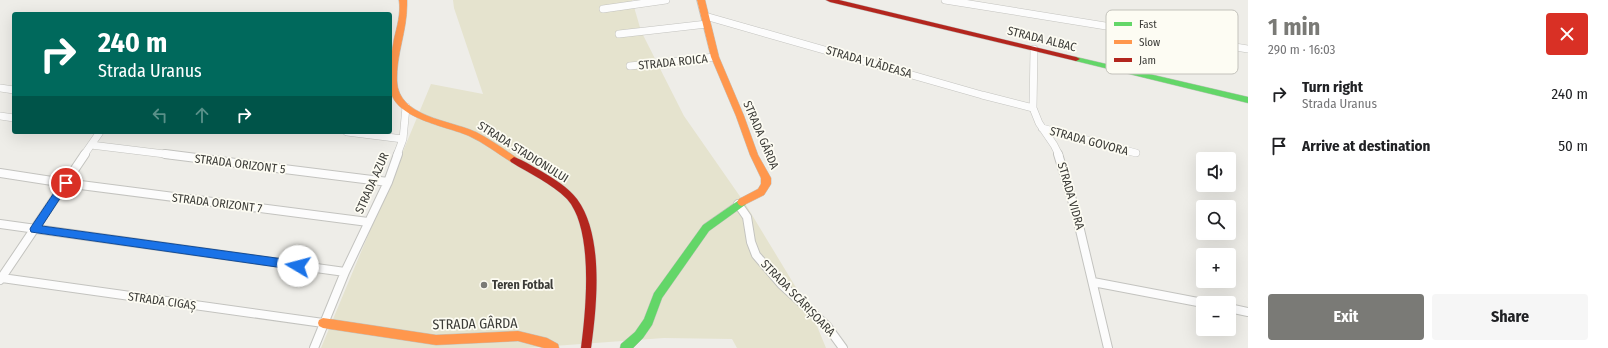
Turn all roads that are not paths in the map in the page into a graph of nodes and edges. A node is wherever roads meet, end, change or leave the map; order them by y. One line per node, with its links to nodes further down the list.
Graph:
1 (403, 0): 20 (street)
2 (666, 0): 6 (street)
3 (701, 0): 7 (street, STRADA GÂRDA)
4 (830, 0): 11 (street, STRADA ALBAC)
5 (945, 0): 8 (street)
6 (603, 9)
7 (706, 20): 9 (street, STRADA VLĂDEASA); 13 (street, STRADA GÂRDA); 21 (street, STRADA VLĂDEASA)
8 (1106, 27)
9 (619, 34)
10 (1238, 48): 12 (street)
11 (1034, 49): 15 (street, STRADA ALBAC); 21 (street, STRADA VIDRA)
12 (1248, 50)
13 (715, 58): 14 (street, STRADA ROICA); 33 (street, STRADA GÂRDA)
14 (630, 66)
15 (1106, 66)
16 (1139, 74): 19 (street, STRADA ALBAC)
17 (0, 88): 18 (street)
18 (12, 90)
19 (1248, 100)
20 (406, 107): 27 (street, STRADA AZUR); 46 (street, STRADA STADIONULUI)
21 (1033, 108): 24 (street, STRADA VIDRA)
22 (0, 116): 23 (street)
23 (12, 118)
24 (1042, 128): 29 (street, STRADA GOVORA); 39 (street, STRADA VIDRA)
25 (99, 134): 28 (street)
26 (366, 134): 27 (street)
27 (403, 138): 31 (street, STRADA AZUR)
28 (91, 145): 31 (street, STRADA ORIZONT 5); 32 (street)
29 (1136, 153)
30 (0, 173): 32 (street, STRADA ORIZONT 7)
31 (388, 182): 34 (street, STRADA AZUR)
32 (66, 183): 34 (street, STRADA ORIZONT 7); 36 (street)
33 (738, 204): 47 (street, STRADA GÂRDA); 48 (street, STRADA SCĂRIȘOARA)
34 (368, 222): 37 (street, STRADA AZUR)
35 (0, 224): 36 (street)
36 (35, 229): 37 (street); 38 (street)
37 (345, 272): 43 (street, STRADA AZUR)
38 (1, 279): 43 (street, STRADA CIGAȘ)
39 (1093, 282): 40 (street); 49 (street, STRADA VIDRA)
40 (1196, 302)
41 (1236, 309): 42 (street)
42 (1248, 312)
43 (322, 323): 44 (street, STRADA AZUR); 45 (street, STRADA GÂRDA)
44 (314, 348)
45 (554, 348)
46 (586, 348)
47 (625, 348)
48 (843, 348)
49 (1108, 348)

